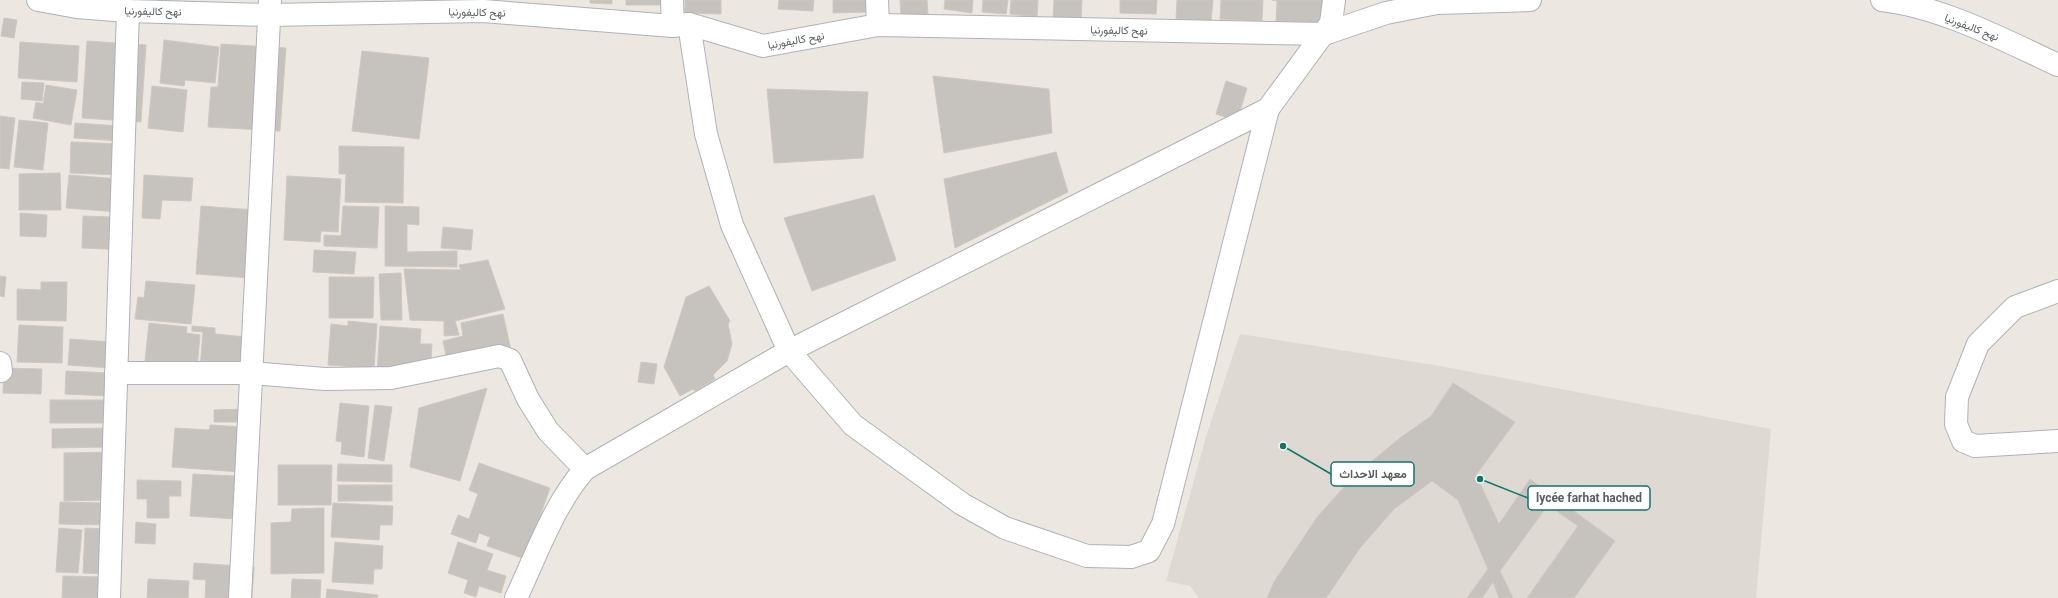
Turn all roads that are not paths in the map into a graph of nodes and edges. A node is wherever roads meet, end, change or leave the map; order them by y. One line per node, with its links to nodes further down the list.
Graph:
1 (38, 0): 9 (street, نهح كاليفورنيا)
2 (672, 0): 10 (street)
3 (877, 0): 11 (street)
4 (1334, 0): 12 (street)
5 (1530, 0): 12 (street, نهح كاليفورنيا)
6 (1889, 0): 13 (street, نهح كاليفورنيا)
7 (483, 5): 8 (street, نهح كاليفورنيا); 10 (street, نهح كاليفورنيا)
8 (270, 8): 9 (street, نهح كاليفورنيا); 20 (street)
9 (128, 11): 19 (street)
10 (681, 25): 11 (street, نهح كاليفورنيا); 16 (street)
11 (878, 25): 12 (street, نهح كاليفورنيا)
12 (1324, 34): 14 (street)
13 (2058, 65)
14 (1268, 109): 16 (street); 16 (street)
15 (2058, 291): 21 (street)
16 (789, 351): 22 (street)
17 (0, 363): 18 (street)
18 (0, 371)
19 (116, 372): 20 (street); 23 (street)
20 (252, 373): 22 (street); 24 (street)
21 (2058, 441)
22 (585, 469): 25 (street)
23 (108, 598)
24 (240, 598)
25 (516, 598)

